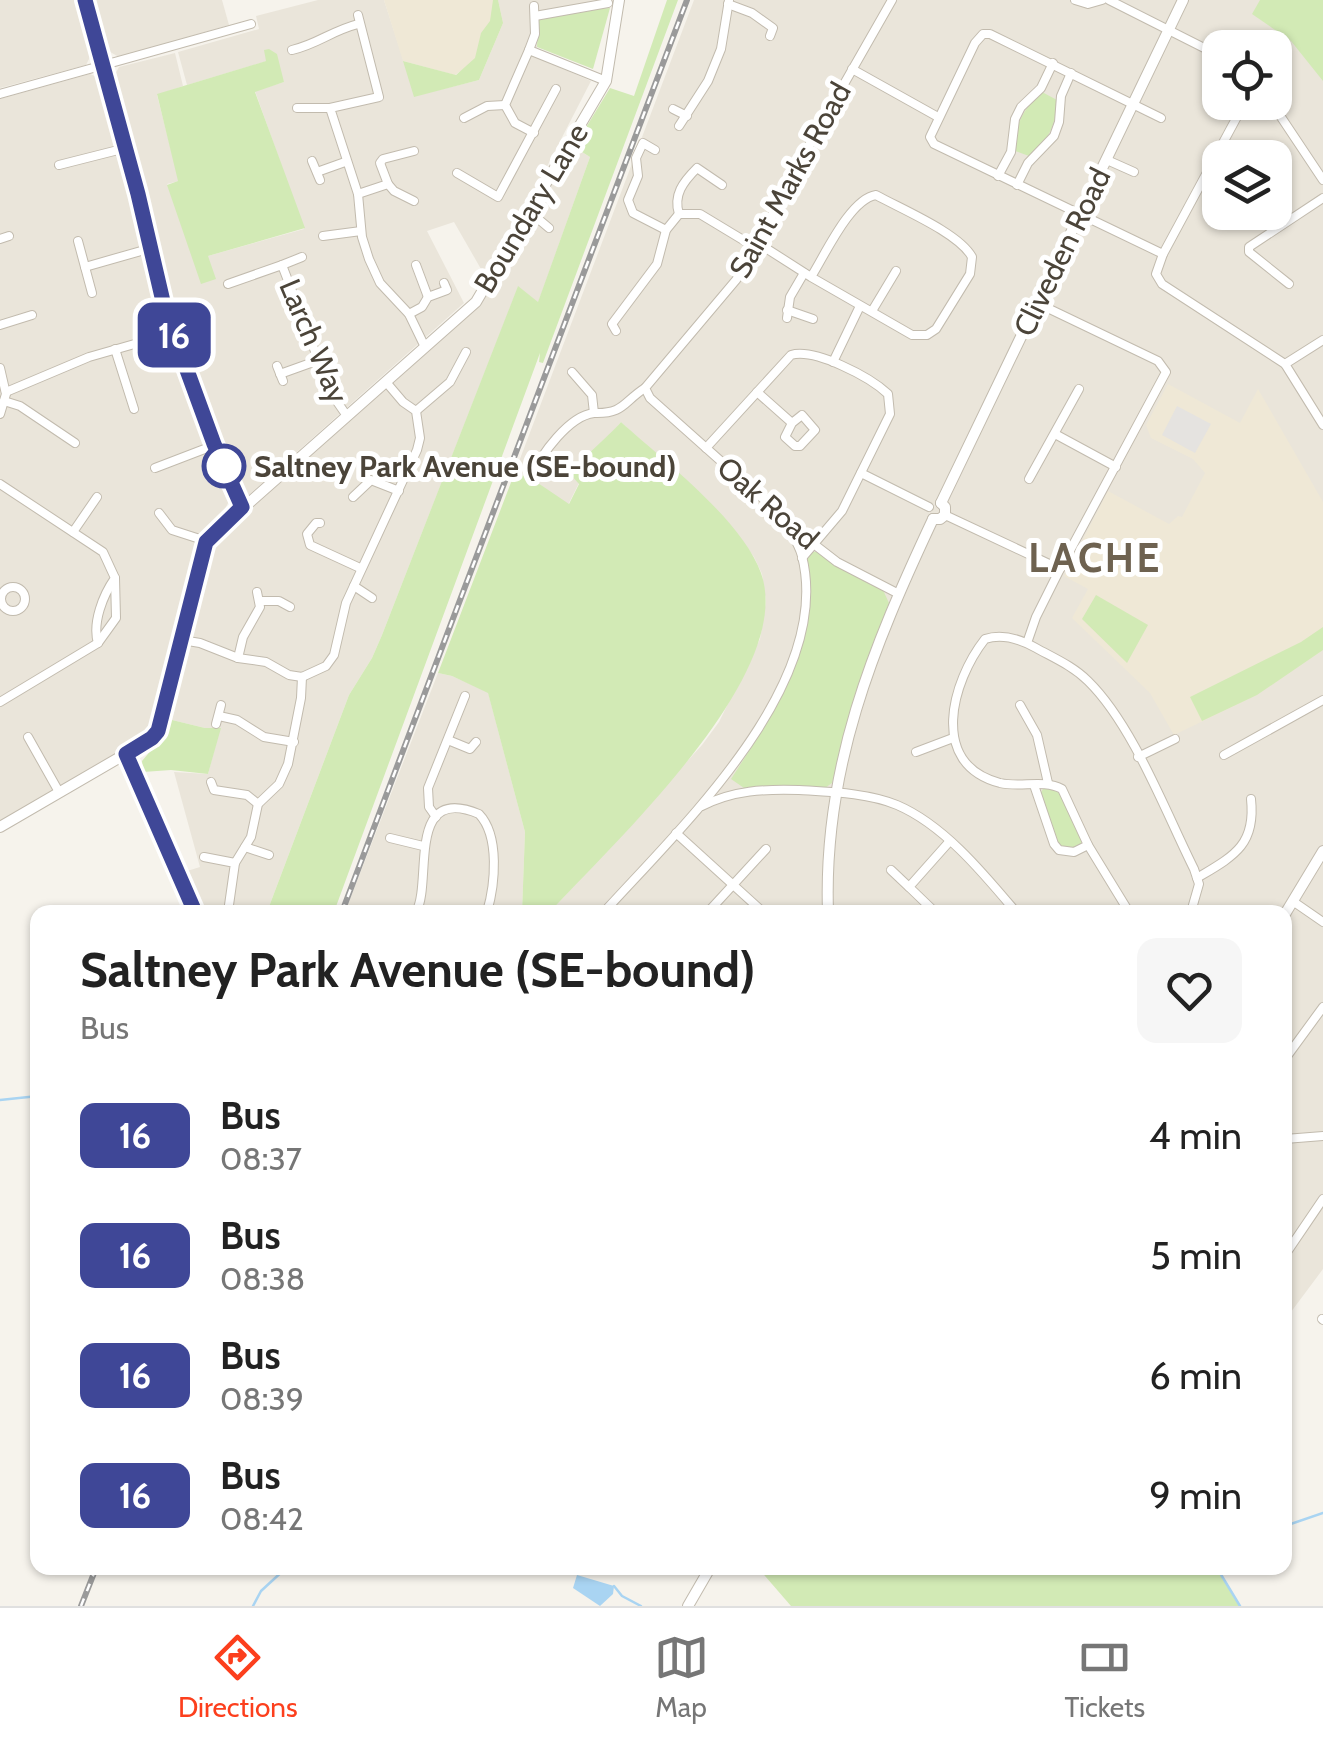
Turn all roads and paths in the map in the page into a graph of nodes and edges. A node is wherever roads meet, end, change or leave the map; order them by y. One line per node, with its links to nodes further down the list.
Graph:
1 (84, 0): 15 (street)
2 (892, 0): 16 (street, Saint Marks Road)
3 (1076, 0): 4 (street)
4 (1106, 0): 10 (street)
5 (1183, 0): 10 (street, Cliveden Road)
6 (607, 2): 13 (street); 18 (street, Boundary Lane)
7 (729, 2): 9 (street); 28 (street)
8 (250, 24): 15 (street)
9 (774, 29)
10 (1170, 30): 12 (street); 23 (street, Cliveden Road)
11 (297, 38): 22 (street)
12 (1202, 47)
13 (529, 50): 18 (street); 24 (street)
14 (1052, 63): 17 (street); 29 (street); 47 (street)
15 (104, 66): 21 (street); 36 (street)
16 (852, 69): 29 (street); 65 (street, Saint Marks Road)
17 (1071, 73): 23 (street); 51 (street)
18 (606, 81): 55 (street, Boundary Lane)
19 (556, 88): 35 (street)
20 (392, 93): 22 (street)
21 (0, 94)
22 (380, 96): 26 (street)
23 (1134, 104): 30 (street); 40 (street, Cliveden Road)
24 (505, 105): 33 (street); 35 (street)
25 (296, 108): 26 (street)
26 (330, 108): 42 (street)
27 (673, 109): 28 (street)
28 (687, 116): 34 (street)
29 (938, 117): 47 (street)
30 (1162, 118)
31 (1235, 120): 67 (street)
32 (1283, 120): 48 (street)
33 (476, 126)
34 (679, 126)
35 (534, 134): 44 (street)
36 (126, 148): 43 (street); 66 (street)
37 (655, 150): 60 (street)
38 (409, 155): 49 (street)
39 (697, 155): 45 (street)
40 (1107, 160): 46 (street); 57 (street, Cliveden Road)
41 (312, 161): 42 (street)
42 (346, 162): 52 (street)
43 (59, 166)
44 (469, 167)
45 (697, 168): 50 (street); 56 (street)
46 (1134, 172)
47 (998, 176): 51 (street)
48 (1323, 180)
49 (388, 184): 52 (street); 54 (street)
50 (722, 185)
51 (1017, 185): 57 (street)
52 (358, 194): 59 (street)
53 (1323, 198): 78 (street)
54 (414, 201)
55 (530, 212): 58 (street); 91 (street, Boundary Lane)
56 (678, 214): 60 (street); 65 (street)
57 (1080, 215): 67 (street); 81 (street, Cliveden Road)
58 (548, 221)
59 (361, 230): 61 (street); 84 (street)
60 (666, 230): 75 (street)
61 (333, 232): 62 (street); 64 (street)
62 (323, 236)
63 (78, 241): 70 (street)
64 (337, 243)
65 (759, 247): 74 (street); 101 (street, Saint Marks Road)
66 (148, 249): 70 (street); 89 (street)
67 (1163, 254): 96 (street)
68 (302, 257): 69 (street, Larch Way)
69 (282, 265): 77 (street, Larch Way); 93 (street, Larch Way)
70 (85, 267): 79 (street)
71 (415, 271): 80 (street)
72 (896, 271): 83 (street)
73 (636, 272): 75 (street)
74 (807, 275): 82 (street); 83 (street); 86 (street)
75 (644, 279): 88 (street)
76 (444, 283): 80 (street)
77 (228, 284)
78 (1289, 284)
79 (92, 293)
80 (428, 297): 84 (street)
81 (1037, 304): 116 (street); 126 (street, Cliveden Road)
82 (860, 306): 83 (street); 94 (street)
83 (872, 311)
84 (409, 314): 91 (street)
85 (32, 315): 87 (street)
86 (813, 319)
87 (0, 324)
88 (611, 326)
89 (173, 333): 92 (street); 114 (street)
90 (1323, 340): 96 (street)
91 (424, 345): 100 (street, Boundary Lane)
92 (115, 350): 104 (street); 105 (street)
93 (319, 360): 98 (street); 109 (street, Larch Way)
94 (833, 362): 103 (street); 118 (street)
95 (473, 364): 106 (street)
96 (1285, 364): 111 (street)
97 (0, 368): 104 (street)
98 (280, 374)
99 (574, 378): 108 (street)
100 (386, 382): 106 (street); 109 (street, Boundary Lane)
101 (645, 388): 108 (street, Saint Marks Road); 115 (street, Oak Road)
102 (1079, 389): 112 (street)
103 (757, 392): 110 (street); 115 (street)
104 (5, 397): 107 (street); 113 (street)
105 (134, 409)
106 (416, 410): 122 (street)
107 (0, 414)
108 (594, 414): 119 (street, Saint Marks Road)
109 (347, 416): 125 (street, Boundary Lane)
110 (792, 424)
111 (1323, 424)
112 (1055, 434): 116 (street); 120 (street)
113 (74, 443)
114 (214, 444): 117 (street); 125 (street)
115 (706, 448): 128 (street, Oak Road)
116 (1116, 467): 135 (street)
117 (155, 468)
118 (861, 473): 126 (street); 132 (street)
119 (532, 476)
120 (1030, 479)
121 (0, 484): 130 (street)
122 (398, 491): 123 (street); 134 (street)
123 (354, 497)
124 (97, 498): 130 (street)
125 (242, 507): 131 (street, Boundary Lane)
126 (937, 511): 135 (street); 138 (street, Cliveden Road)
127 (158, 514): 131 (street)
128 (781, 516): 132 (street, Oak Road); 133 (street)
129 (316, 521): 134 (street)
130 (73, 532): 136 (street)
131 (206, 542): 141 (street)
132 (815, 545): 133 (street); 138 (street, Oak Road)
133 (802, 558): 163 (street)
134 (360, 568): 137 (street)
135 (1060, 569): 143 (street)
136 (115, 578): 142 (street); 142 (street)
137 (354, 586): 139 (street); 145 (street)
138 (897, 593): 169 (street, Cliveden Road)
139 (372, 598)
140 (290, 607): 144 (street)
141 (182, 640): 144 (street); 160 (street)
142 (98, 643): 148 (street)
143 (1027, 644): 153 (street); 162 (street)
144 (238, 658): 145 (street)
145 (302, 677): 157 (street)
146 (465, 696): 152 (street)
147 (1323, 700): 161 (street)
148 (0, 702)
149 (221, 704): 157 (street)
150 (451, 704): 152 (street)
151 (1020, 705): 164 (street)
152 (461, 707): 155 (street)
153 (953, 738): 159 (street); 165 (street)
154 (1175, 739): 162 (street)
155 (448, 740): 158 (street); 173 (street)
156 (34, 741): 167 (street)
157 (294, 742): 171 (street)
158 (473, 749)
159 (916, 752)
160 (126, 754): 167 (street); 191 (street)
161 (1224, 754)
162 (1138, 757): 187 (street)
163 (726, 776): 168 (street); 172 (street)
164 (1048, 784): 165 (street); 177 (street)
165 (1034, 785): 177 (street)
166 (211, 789): 171 (street)
167 (59, 792): 174 (street)
168 (738, 792): 169 (street); 172 (street)
169 (834, 793): 176 (street); 198 (street, Cliveden Road)
170 (1251, 799): 187 (street)
171 (258, 804): 179 (street)
172 (699, 808): 175 (street)
173 (436, 818): 178 (street); 194 (street)
174 (0, 827)
175 (676, 833): 188 (street); 195 (street)
176 (949, 842): 189 (street); 200 (street)
177 (1088, 844): 201 (street)
178 (423, 846): 183 (street); 193 (street)
179 (245, 847): 181 (street); 185 (street)
180 (766, 849): 188 (street)
181 (265, 850)
182 (1323, 851): 190 (street)
183 (394, 852)
184 (204, 857): 185 (street)
185 (235, 862): 192 (street)
186 (891, 870): 189 (street)
187 (1197, 878): 202 (street)
188 (732, 885): 196 (street); 197 (street)
189 (909, 887): 199 (street)
190 (1294, 902): 203 (street); 204 (street)
191 (192, 905)
192 (229, 905)
193 (419, 905)
194 (489, 905)
195 (610, 905)
196 (714, 905)
197 (755, 905)
198 (828, 905)
199 (928, 905)
200 (1010, 905)
201 (1125, 905)
202 (1194, 905)
203 (1292, 905)
204 (1323, 922)
205 (1323, 1007): 206 (street)
206 (1292, 1049)
207 (1323, 1136): 208 (street)
208 (1292, 1138)
209 (1323, 1199): 210 (street)
210 (1292, 1245)
211 (706, 1575): 212 (street)
212 (688, 1606)

